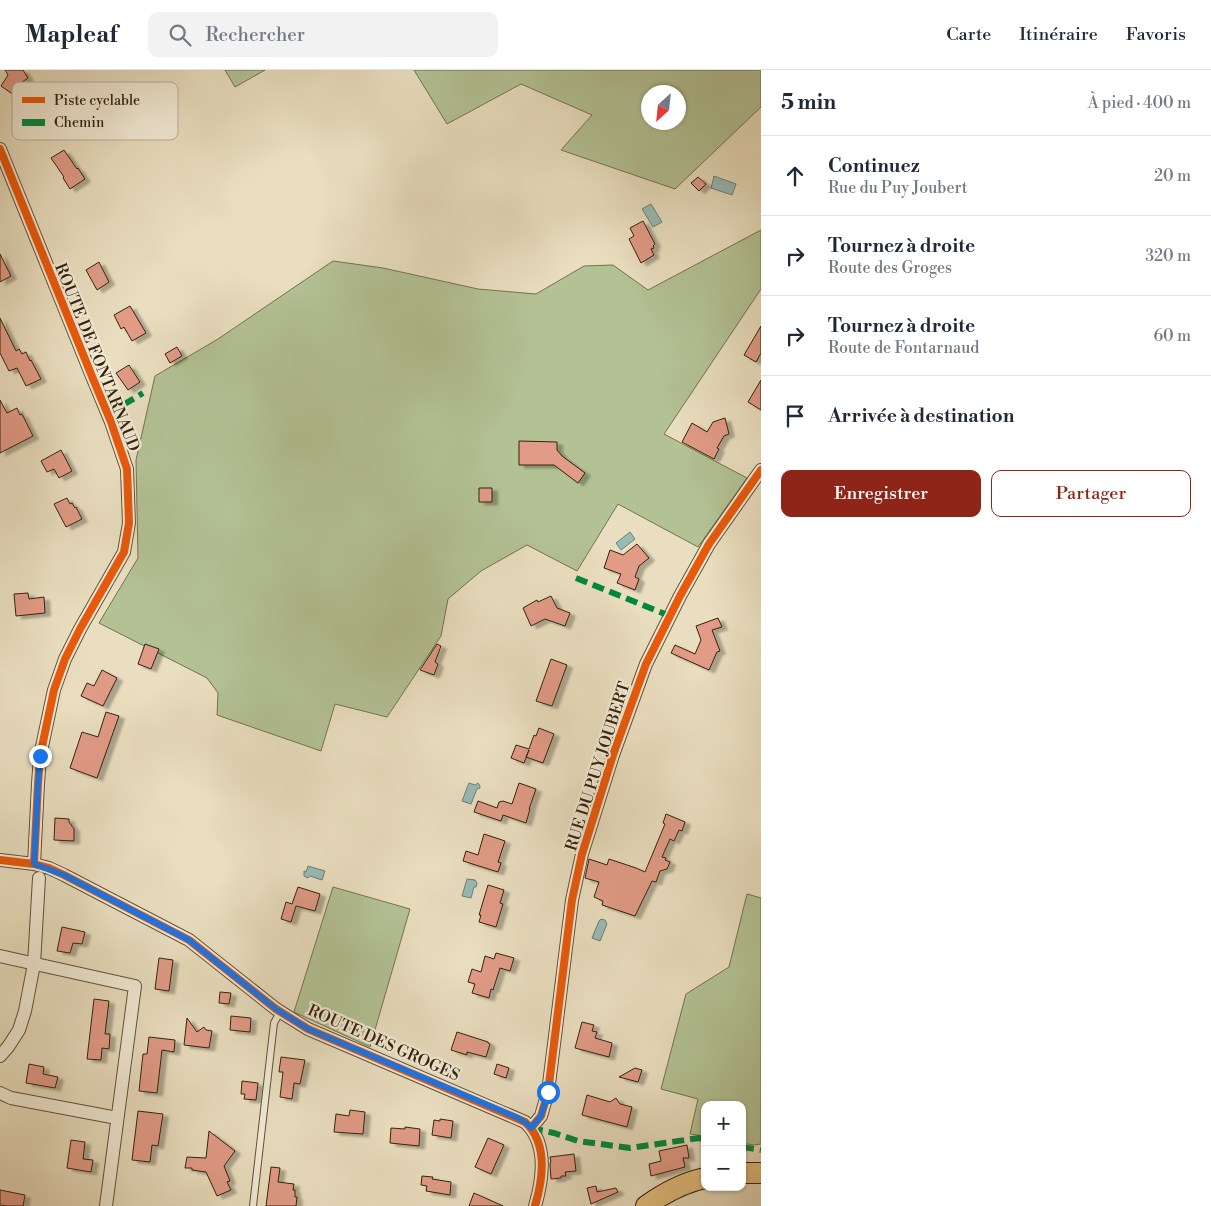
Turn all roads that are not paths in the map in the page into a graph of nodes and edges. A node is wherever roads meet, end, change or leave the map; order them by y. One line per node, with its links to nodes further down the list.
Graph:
1 (0, 148): 4 (street, ROUTE DE FONTARNAUD)
2 (761, 470): 12 (street, RUE DU PUY JOUBERT)
3 (0, 860): 4 (street, ROUTE DES GROGES)
4 (34, 864): 8 (street, ROUTE DES GROGES)
5 (39, 878): 7 (street)
6 (0, 956): 7 (street)
7 (34, 964): 9 (street); 11 (street)
8 (280, 1012): 12 (street, ROUTE DES GROGES); 17 (lane)
9 (0, 1056)
10 (0, 1093): 11 (street)
11 (117, 1118): 16 (street)
12 (531, 1128): 18 (street)
13 (746, 1173): 14 (main road)
14 (761, 1173)
15 (701, 1179): 19 (main road)
16 (106, 1206)
17 (252, 1206)
18 (535, 1206)
19 (646, 1206)

